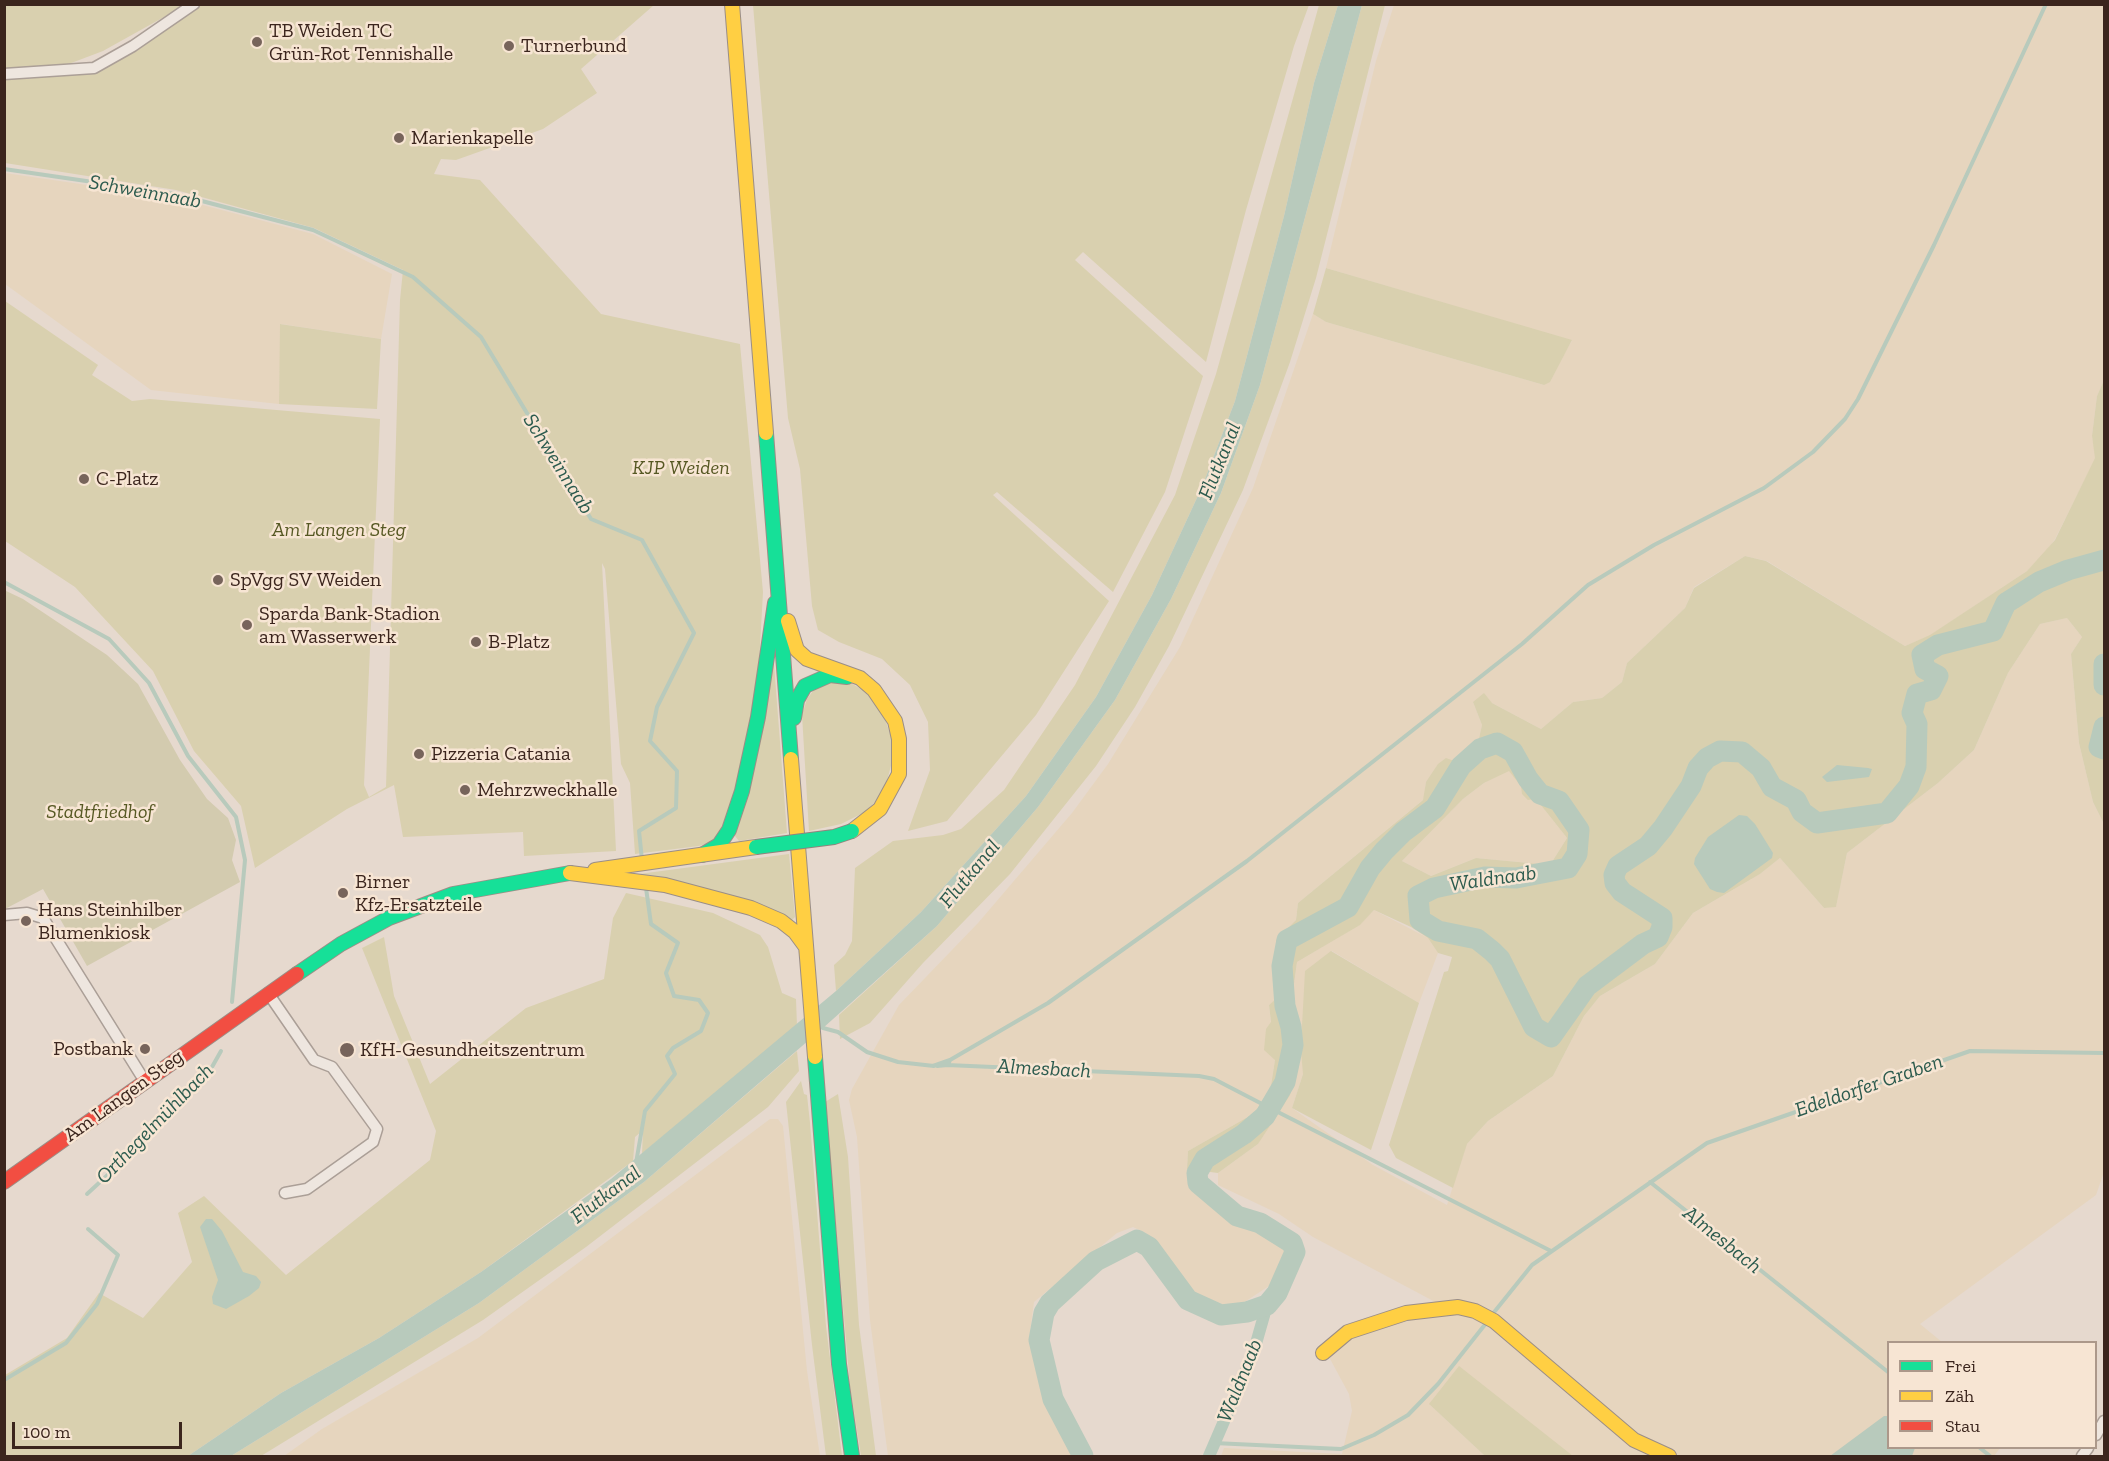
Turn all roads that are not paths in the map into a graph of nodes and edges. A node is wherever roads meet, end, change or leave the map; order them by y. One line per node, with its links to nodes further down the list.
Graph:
1 (194, 4): 3 (street)
2 (732, 4): 4 (main road)
3 (4, 74)
4 (779, 585): 5 (main road); 6 (main road); 7 (main road)
5 (860, 678): 6 (main road); 7 (main road, bridge)
6 (791, 750): 10 (main road)
7 (702, 855): 8 (main road)
8 (611, 872): 10 (main road); 11 (main road, Am Langen Steg)
9 (4, 915): 12 (street)
10 (806, 947): 16 (main road)
11 (268, 993): 12 (main road, Am Langen Steg); 14 (street)
12 (144, 1080): 13 (main road, Am Langen Steg)
13 (4, 1182)
14 (285, 1193)
15 (1323, 1353): 17 (main road)
16 (852, 1456)
17 (1669, 1456)

